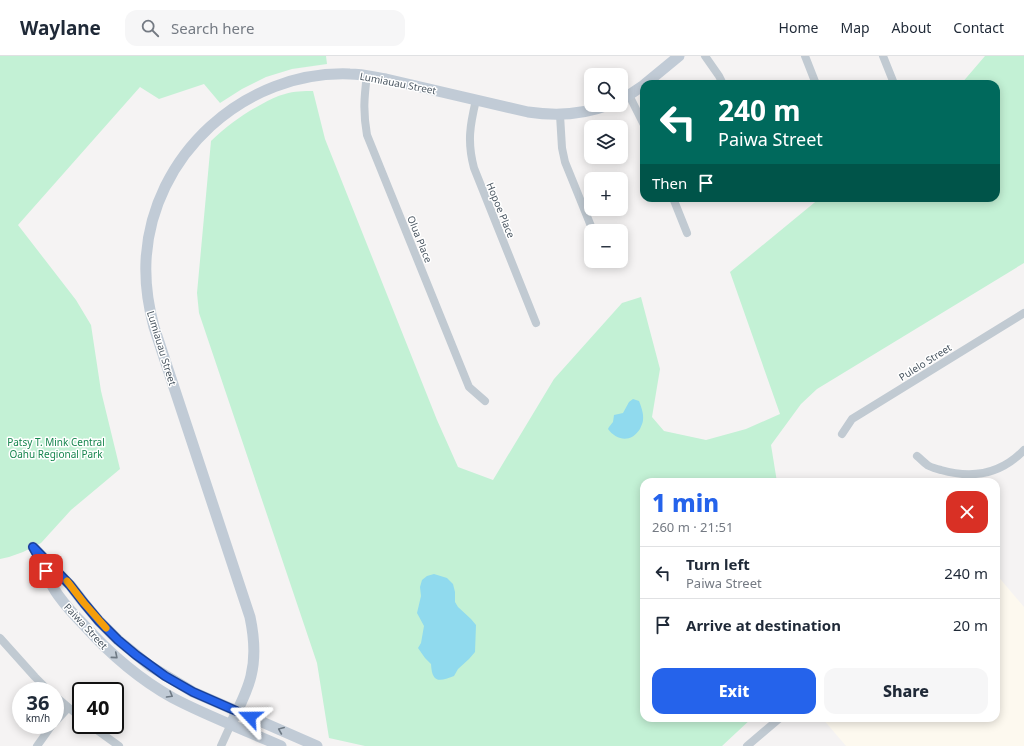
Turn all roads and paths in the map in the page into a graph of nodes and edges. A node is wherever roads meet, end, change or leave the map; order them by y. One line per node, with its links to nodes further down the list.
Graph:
1 (680, 56): 6 (street)
2 (705, 56): 7 (street)
3 (805, 56): 8 (street)
4 (883, 56): 9 (street)
5 (367, 75): 12 (street, Lumiauau Street); 22 (street, Olua Place); 32 (street, Lumiauau Street)
6 (650, 80)
7 (721, 80)
8 (814, 80)
9 (893, 80)
10 (640, 87): 11 (street)
11 (628, 95)
12 (476, 100): 15 (street, Lumiauau Street); 21 (street, Hopoe Place)
13 (628, 101): 16 (street)
14 (584, 112): 15 (street, Lumiauau Street)
15 (560, 115): 18 (street)
16 (640, 119)
17 (674, 202): 19 (street)
18 (590, 224)
19 (686, 233)
20 (1024, 313): 23 (street, Pulelo Street)
21 (536, 323)
22 (485, 401)
23 (842, 434)
24 (1024, 450): 25 (street)
25 (917, 456)
26 (0, 638): 27 (street)
27 (40, 682)
28 (64, 704): 29 (street)
29 (68, 708): 30 (street); 31 (street)
30 (72, 711)
31 (64, 712)
32 (237, 712): 34 (street, Lumiauau Street); 34 (street, Paiwa Street, one-way to 34); 41 (street, Paiwa Street, one-way to 32)
33 (775, 722): 42 (street)
34 (231, 724): 39 (street, Lumiauau Street); 40 (street, Paiwa Street)
35 (46, 734): 37 (street)
36 (102, 734): 38 (street)
37 (38, 746)
38 (119, 746)
39 (221, 746)
40 (281, 746)
41 (317, 746)
42 (747, 746)

